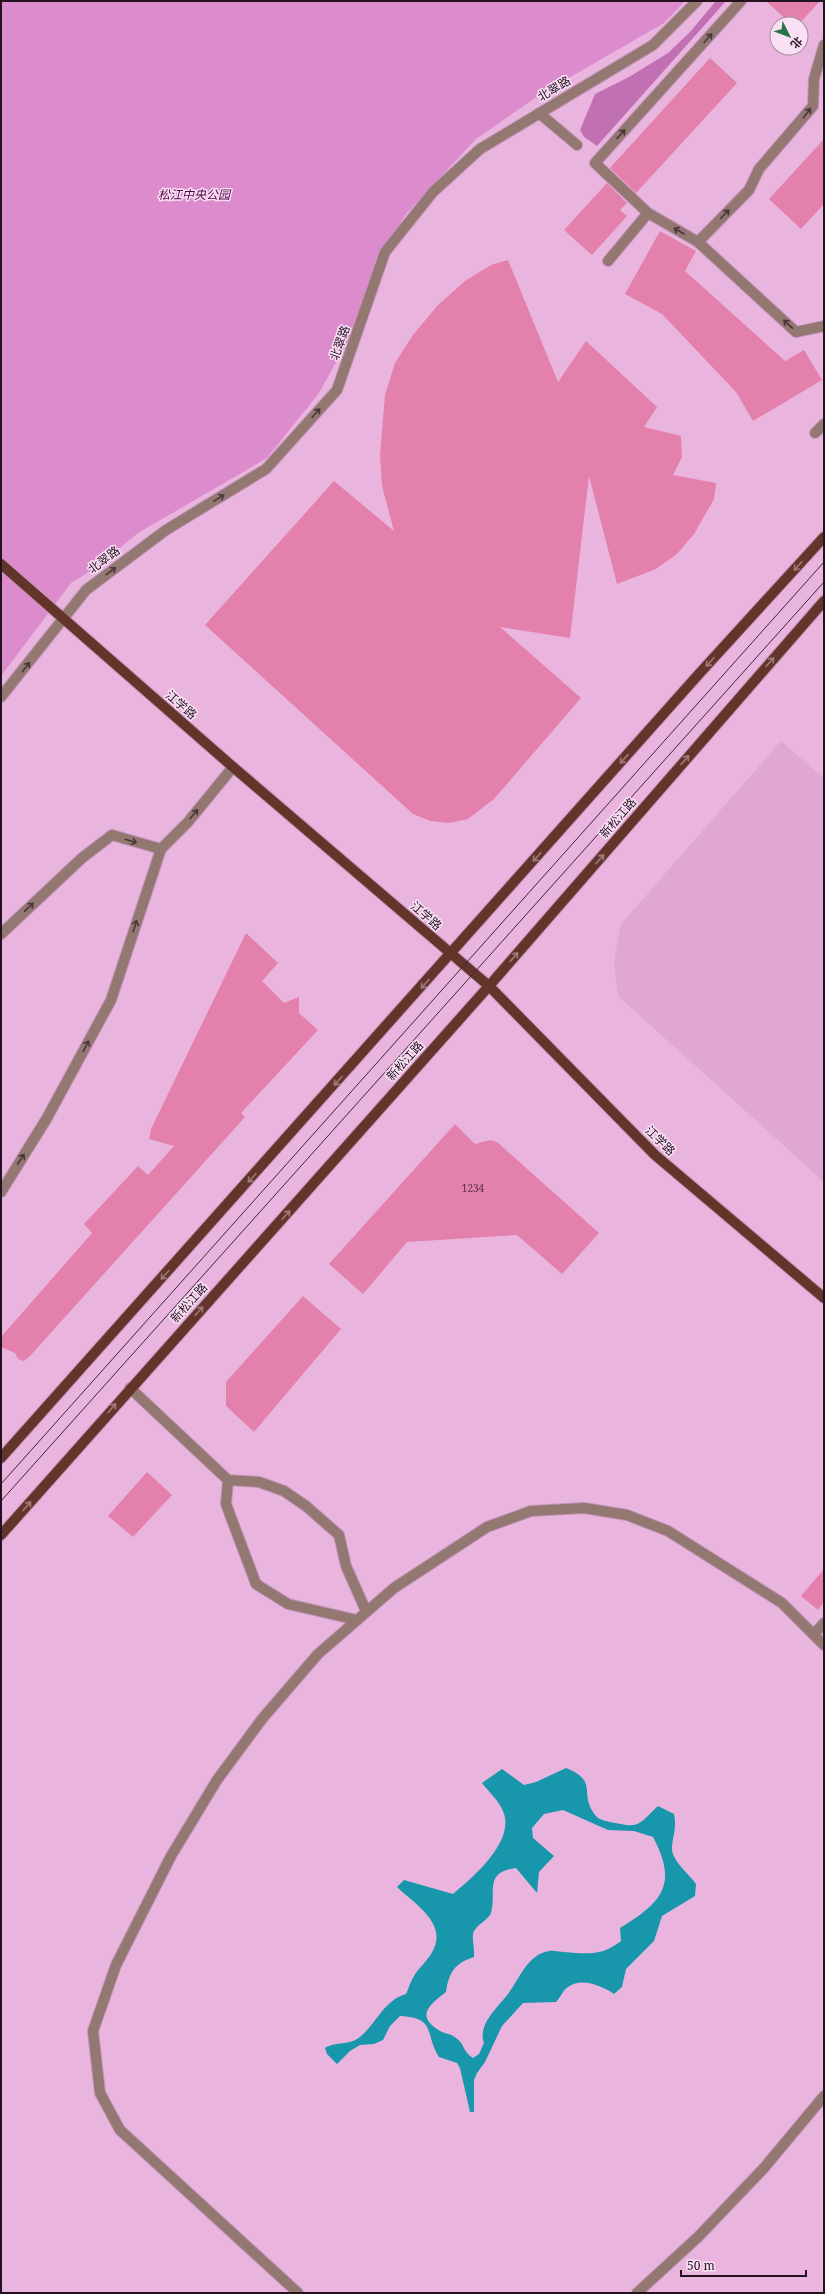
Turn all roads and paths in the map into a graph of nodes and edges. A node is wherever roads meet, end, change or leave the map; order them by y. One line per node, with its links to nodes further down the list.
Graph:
1 (697, 1): 4 (street, 北翠路)
2 (741, 1): 6 (street, one-way to 2)
3 (824, 45): 7 (street, one-way to 3)
4 (539, 113): 5 (street); 15 (street, 北翠路, one-way to 4)
5 (577, 145)
6 (648, 213): 7 (street, one-way to 6); 8 (street)
7 (698, 242): 9 (street, one-way to 7)
8 (608, 261)
9 (824, 326)
10 (824, 424): 11 (street)
11 (816, 433)
12 (824, 537): 20 (main road, one-way to 20)
13 (1, 564): 15 (main road, 江学路)
14 (824, 601): 21 (main road, 新松江路, one-way to 14)
15 (63, 619): 16 (street, 北翠路, one-way to 15); 17 (main road, 江学路)
16 (1, 697)
17 (233, 767): 18 (street, one-way to 17); 20 (main road, 江学路)
18 (161, 849): 19 (street, one-way to 18); 22 (street, one-way to 18)
19 (1, 934)
20 (450, 955): 21 (main road, 江学路); 25 (main road, one-way to 25)
21 (489, 986): 23 (main road, 江学路); 24 (main road, 新松江路, one-way to 21)
22 (1, 1192)
23 (824, 1298)
24 (130, 1388): 26 (street); 27 (main road, 新松江路, one-way to 24)
25 (1, 1458)
26 (228, 1480): 28 (street); 29 (street)
27 (1, 1536)
28 (366, 1611): 29 (street); 31 (street)
29 (356, 1620): 34 (street)
30 (824, 1622): 31 (street)
31 (814, 1634): 32 (street)
32 (824, 1645)
33 (824, 2096): 35 (street)
34 (298, 2293)
35 (637, 2293)

